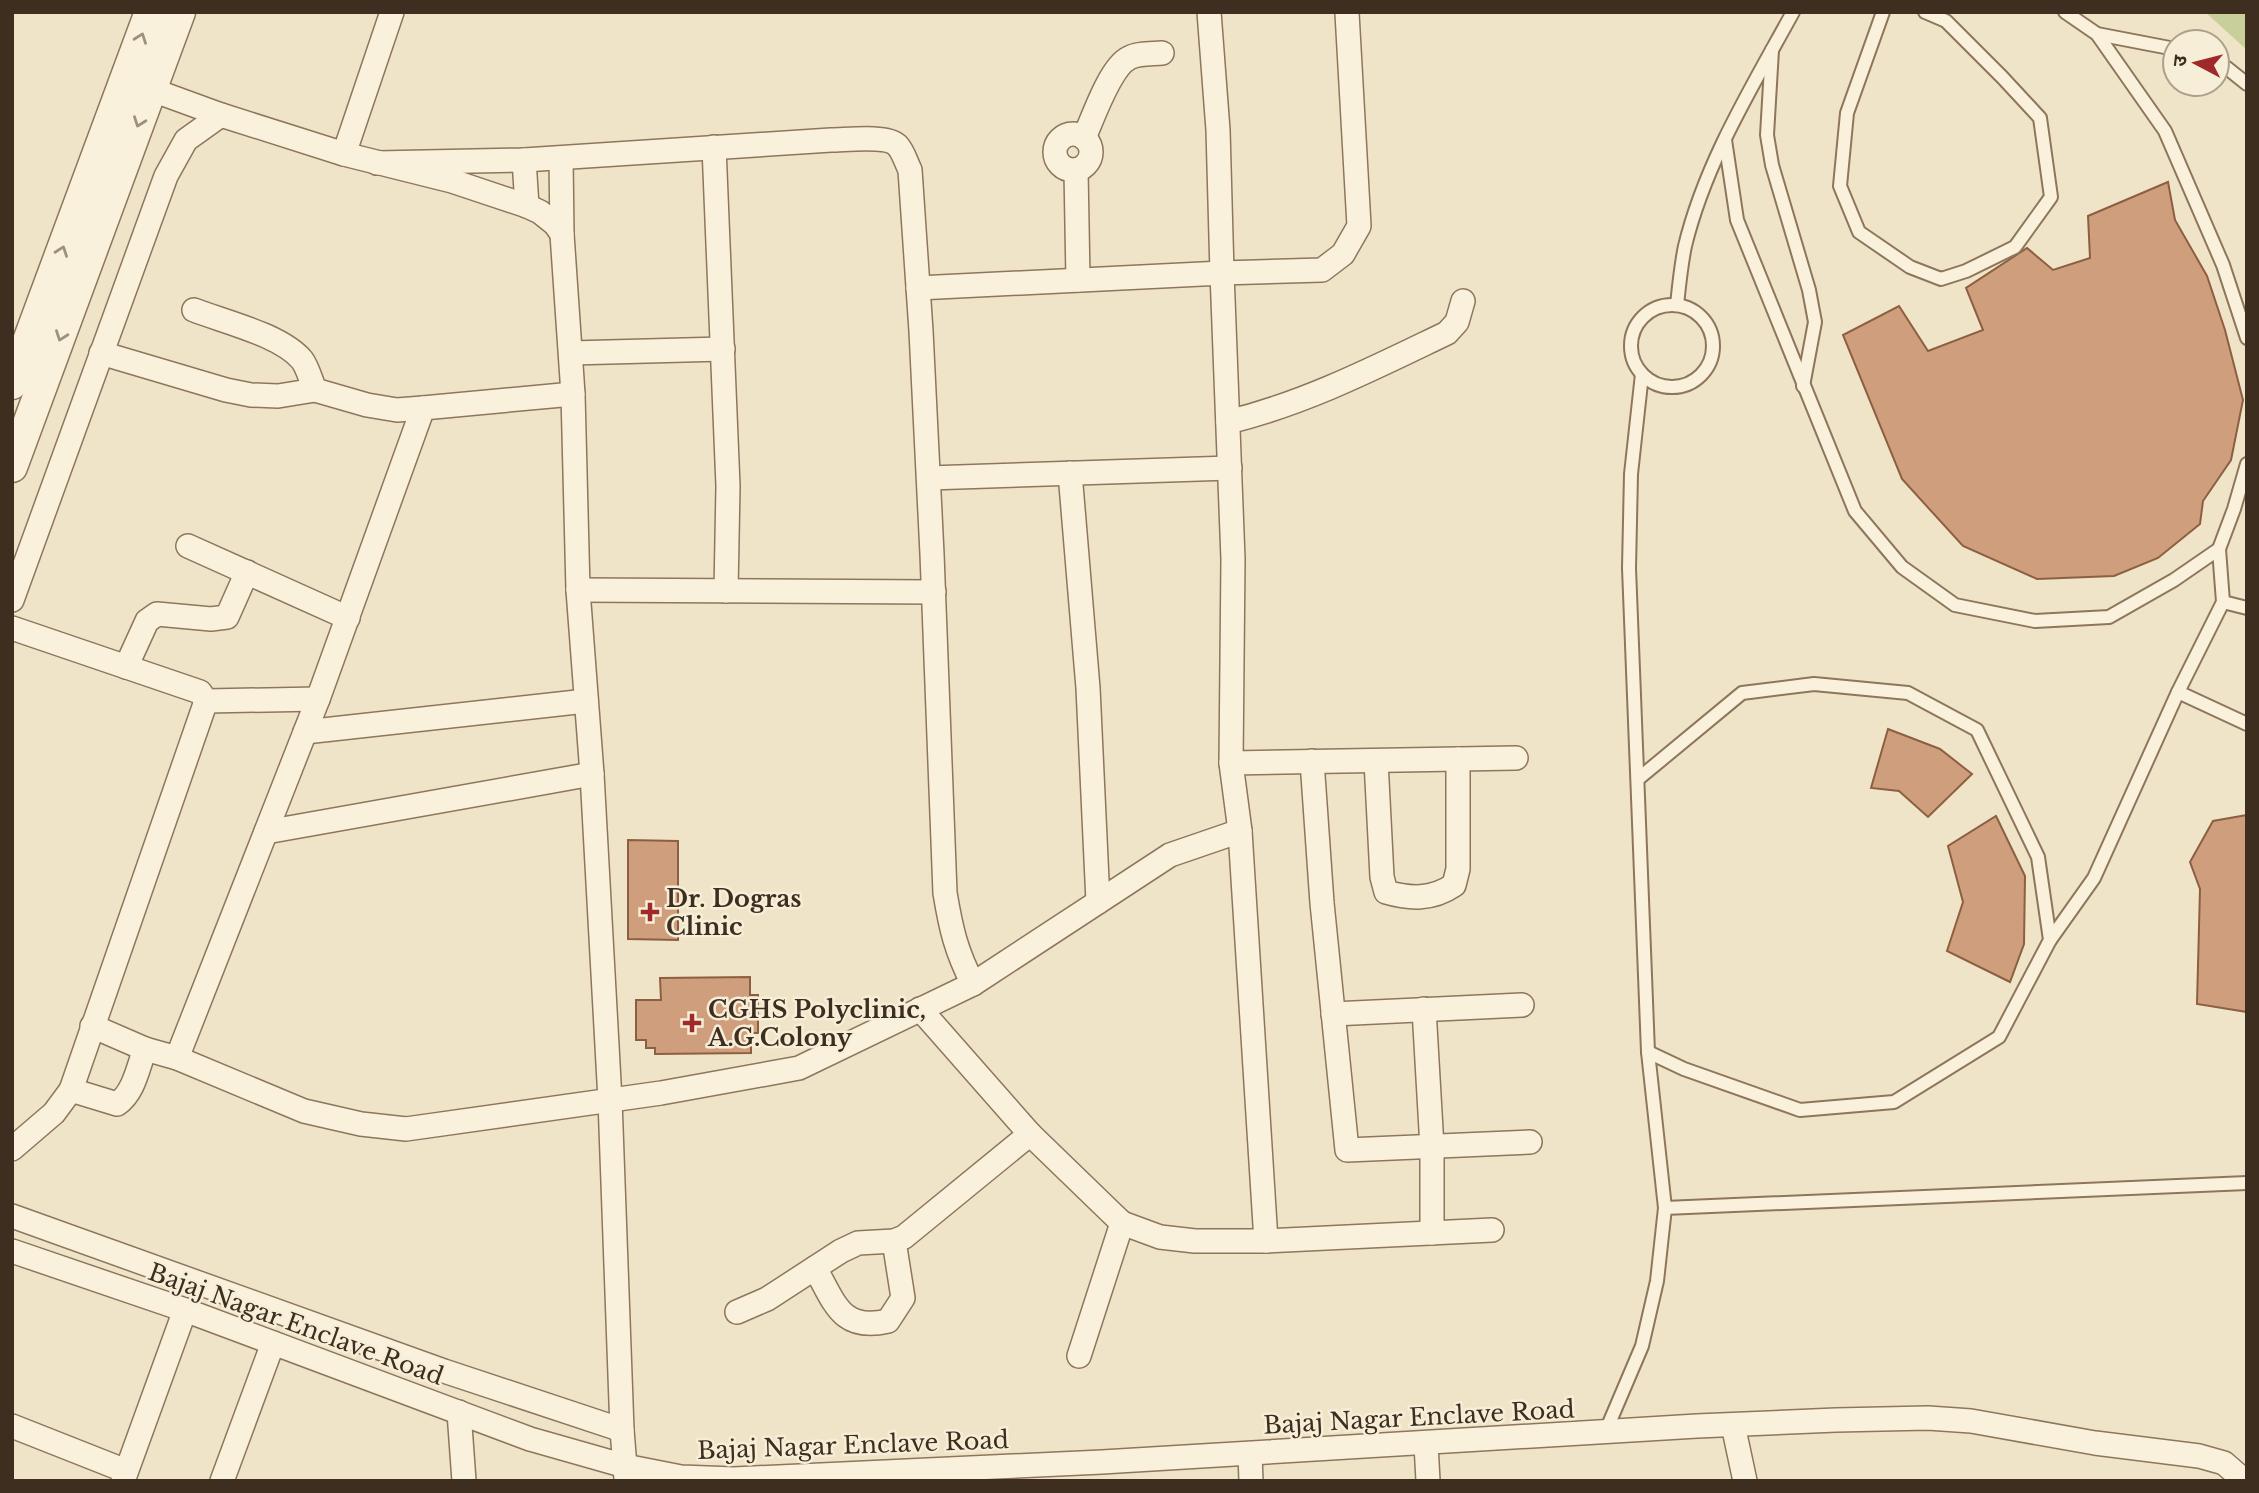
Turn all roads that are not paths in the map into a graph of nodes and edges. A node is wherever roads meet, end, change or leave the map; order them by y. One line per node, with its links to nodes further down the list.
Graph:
1 (150, 12): 17 (street, one-way to 1)
2 (180, 12): 17 (street)
3 (392, 12): 21 (street)
4 (1209, 12): 27 (street)
5 (1793, 12): 13 (lane)
6 (1895, 12): 10 (lane)
7 (1925, 12): 10 (lane)
8 (2065, 12): 11 (lane)
9 (1347, 13): 27 (street)
10 (1883, 13)
11 (2097, 34): 12 (lane); 33 (lane)
12 (2161, 46)
13 (1772, 50): 19 (lane); 39 (lane)
14 (1162, 53): 28 (street)
15 (2231, 71): 16 (lane)
16 (2247, 84)
17 (138, 85): 18 (street); 38 (street, one-way to 17); 45 (street, one-way to 45)
18 (221, 115): 21 (street); 36 (street)
19 (1725, 140): 31 (lane); 39 (lane)
20 (715, 147): 22 (street); 29 (street); 34 (street)
21 (344, 154): 24 (street)
22 (561, 158): 23 (street); 26 (street)
23 (524, 160): 24 (street); 25 (street)
24 (377, 163): 25 (street)
25 (527, 206): 26 (street)
26 (562, 234): 35 (street)
27 (1222, 273): 28 (street); 43 (street)
28 (1078, 280): 29 (street)
29 (918, 288): 48 (street)
30 (1463, 300): 43 (street)
31 (1677, 305): 37 (lane); 37 (lane)
32 (194, 310): 40 (street)
33 (2247, 338)
34 (723, 349): 35 (street); 54 (street)
35 (571, 353): 41 (street)
36 (101, 354): 40 (street); 56 (street)
37 (1642, 374): 74 (lane)
38 (12, 384)
39 (1803, 386): 51 (lane)
40 (315, 390): 42 (street)
41 (573, 394): 42 (street); 53 (street)
42 (423, 408): 59 (street)
43 (1228, 422): 46 (street)
44 (2247, 464): 49 (lane)
45 (12, 467)
46 (1230, 468): 47 (street); 72 (street)
47 (1069, 473): 48 (street); 77 (street)
48 (929, 478): 55 (street)
49 (2240, 509): 51 (lane)
50 (188, 545): 52 (street)
51 (2218, 549): 57 (lane)
52 (247, 572): 59 (street); 61 (street)
53 (578, 590): 54 (street); 65 (street)
54 (726, 591): 55 (street)
55 (934, 592): 79 (street)
56 (12, 600)
57 (2223, 602): 58 (lane); 62 (lane)
58 (2247, 608)
59 (348, 618): 63 (street)
60 (12, 628): 61 (street)
61 (126, 667): 64 (street)
62 (2178, 692): 66 (lane); 78 (lane)
63 (318, 699): 64 (street); 67 (street)
64 (206, 701): 84 (street)
65 (586, 701): 67 (street); 73 (street)
66 (2247, 724)
67 (306, 732): 76 (street)
68 (1516, 758): 69 (street)
69 (1458, 759): 71 (street); 71 (street)
70 (1312, 761): 71 (street); 72 (street); 83 (street)
71 (1376, 761)
72 (1231, 763): 75 (street)
73 (592, 774): 76 (street); 89 (street)
74 (1638, 779): 78 (lane); 86 (lane)
75 (1240, 831): 77 (street); 101 (street)
76 (266, 832): 87 (street)
77 (1098, 902): 79 (street)
78 (2050, 940): 86 (lane)
79 (973, 984): 81 (street)
80 (1522, 1005): 82 (street)
81 (920, 1009): 89 (street); 90 (street)
82 (1424, 1009): 83 (street); 92 (street)
83 (1333, 1014): 92 (street)
84 (92, 1026): 85 (street); 88 (street)
85 (145, 1049): 87 (street); 88 (street)
86 (1648, 1052): 95 (lane)
87 (177, 1058): 89 (street)
88 (71, 1090): 93 (street)
89 (610, 1100): 111 (street)
90 (1030, 1134): 97 (street); 100 (street)
91 (1530, 1142): 92 (street)
92 (1432, 1146): 99 (street)
93 (12, 1149)
94 (2247, 1183): 95 (lane)
95 (1665, 1208): 112 (lane)
96 (12, 1216): 111 (street)
97 (1122, 1223): 101 (street); 107 (street)
98 (1492, 1230): 99 (street)
99 (1432, 1233): 101 (street)
100 (894, 1241): 103 (street); 103 (street)
101 (1266, 1241)
102 (12, 1251): 104 (street, Bajaj Nagar Enclave Road)
103 (815, 1268): 105 (street)
104 (185, 1310): 106 (street, Bajaj Nagar Enclave Road); 116 (street)
105 (737, 1312)
106 (273, 1343): 108 (street, Bajaj Nagar Enclave Road); 118 (street)
107 (1079, 1356)
108 (459, 1412): 115 (street, Bajaj Nagar Enclave Road); 119 (street)
109 (1733, 1425): 112 (street, Bajaj Nagar Enclave Road); 122 (street); 123 (street, Bajaj Nagar Enclave Road)
110 (12, 1426): 116 (street)
111 (622, 1430): 115 (street)
112 (1605, 1433): 113 (street, Bajaj Nagar Enclave Road)
113 (1426, 1444): 114 (street, Bajaj Nagar Enclave Road); 121 (street)
114 (1250, 1454): 117 (street, Bajaj Nagar Enclave Road); 120 (street)
115 (625, 1474): 117 (street, Bajaj Nagar Enclave Road)
116 (124, 1476)
117 (842, 1477)
118 (222, 1481)
119 (464, 1481)
120 (1251, 1481)
121 (1428, 1481)
122 (1745, 1481)
123 (2241, 1481)

